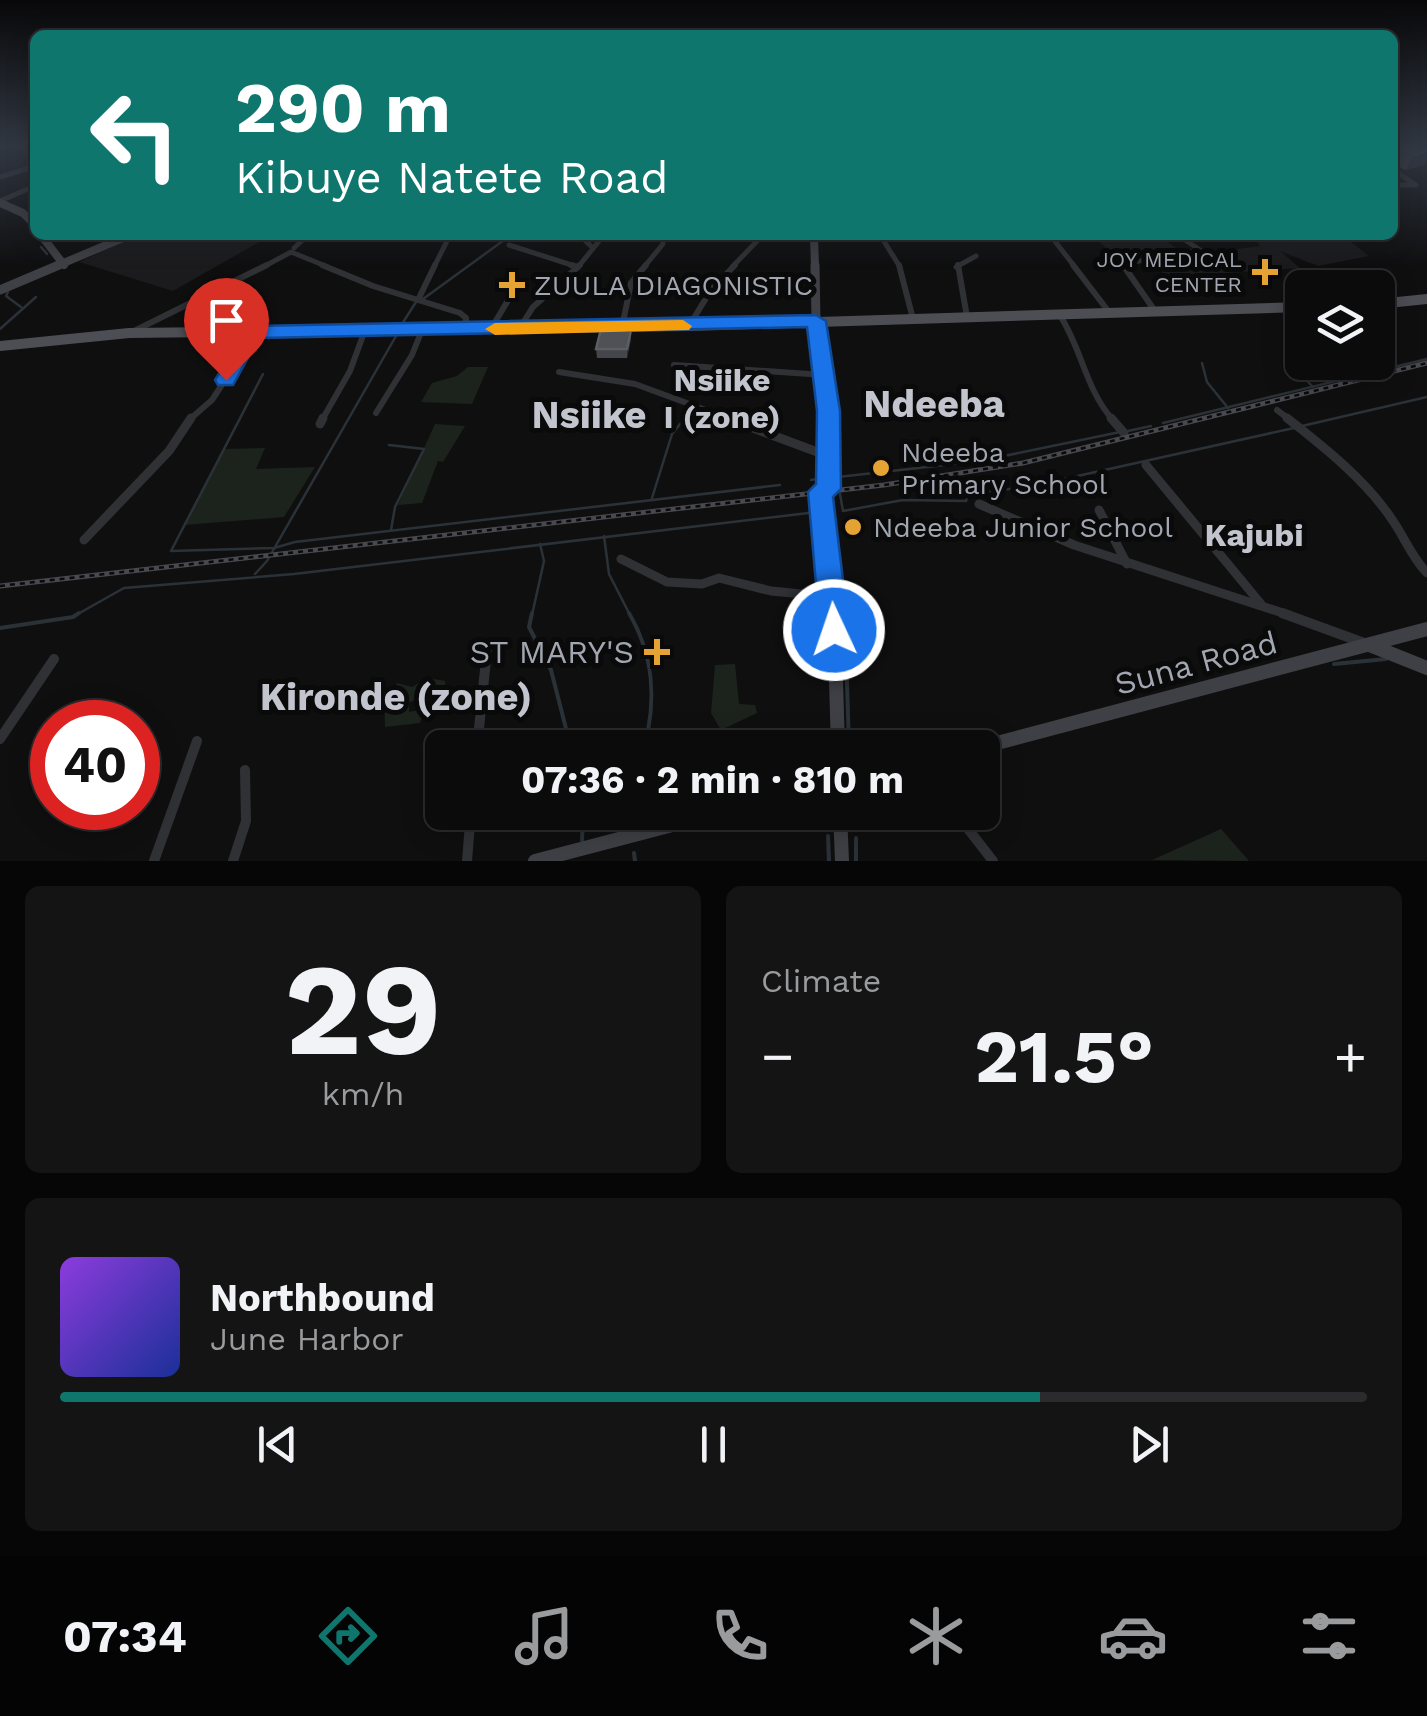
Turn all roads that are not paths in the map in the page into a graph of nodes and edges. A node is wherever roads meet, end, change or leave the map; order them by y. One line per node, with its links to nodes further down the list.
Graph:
1 (30, 189): 2 (street)
2 (2, 205): 3 (street)
3 (30, 218)
4 (44, 240): 20 (street)
5 (119, 240): 20 (street)
6 (303, 240): 18 (street)
7 (448, 240): 25 (street)
8 (584, 240): 17 (street)
9 (599, 240): 17 (street)
10 (664, 240): 34 (street)
11 (758, 240): 35 (street)
12 (814, 240): 33 (street)
13 (883, 240): 31 (street)
14 (1054, 240): 29 (street)
15 (1185, 240): 28 (street)
16 (509, 245): 21 (street)
17 (592, 247): 21 (street)
18 (294, 248)
19 (976, 256): 32 (street)
20 (64, 265): 23 (street)
21 (578, 267): 38 (street)
22 (517, 286): 37 (street)
23 (0, 290)
24 (1427, 299): 26 (main road)
25 (418, 300): 36 (street); 42 (street)
26 (1395, 302)
27 (1285, 308): 28 (main road)
28 (1155, 311): 29 (main road)
29 (1108, 312): 30 (main road)
30 (1059, 314): 32 (main road); 50 (street)
31 (913, 318): 32 (main road); 33 (main road)
32 (967, 318)
33 (816, 321): 35 (main road); 46 (street)
34 (622, 326): 35 (main road); 38 (main road)
35 (689, 326)
36 (466, 329): 37 (main road); 40 (main road)
37 (491, 329): 38 (main road)
38 (518, 329)
39 (365, 330): 40 (main road); 41 (main road); 49 (street)
40 (422, 330): 48 (street)
41 (250, 332): 42 (main road); 55 (street)
42 (129, 334): 43 (main road)
43 (0, 346)
44 (674, 365): 46 (street)
45 (560, 372): 51 (street)
46 (826, 375): 51 (street)
47 (1277, 410): 58 (street)
48 (376, 412)
49 (320, 424)
50 (1123, 431)
51 (828, 456): 59 (street)
52 (1146, 465): 60 (street)
53 (978, 504): 57 (street)
54 (1099, 510): 57 (street)
55 (84, 540)
56 (622, 560): 59 (street)
57 (1127, 564): 60 (street)
58 (1427, 573)
59 (834, 597): 67 (street)
60 (1263, 607): 62 (street)
61 (1427, 629): 62 (street, Suna Road)
62 (1371, 645): 65 (street); 70 (street, Suna Road)
63 (487, 650): 66 (street)
64 (54, 659): 68 (street)
65 (1427, 668)
66 (480, 730)
67 (838, 730)
68 (0, 740)
69 (197, 740): 76 (street)
70 (1000, 742)
71 (245, 770): 77 (street)
72 (470, 830): 78 (street)
73 (653, 830): 79 (street)
74 (841, 830): 80 (street)
75 (969, 830): 81 (street)
76 (154, 861)
77 (233, 861)
78 (467, 861)
79 (535, 861)
80 (842, 861)
81 (993, 861)

